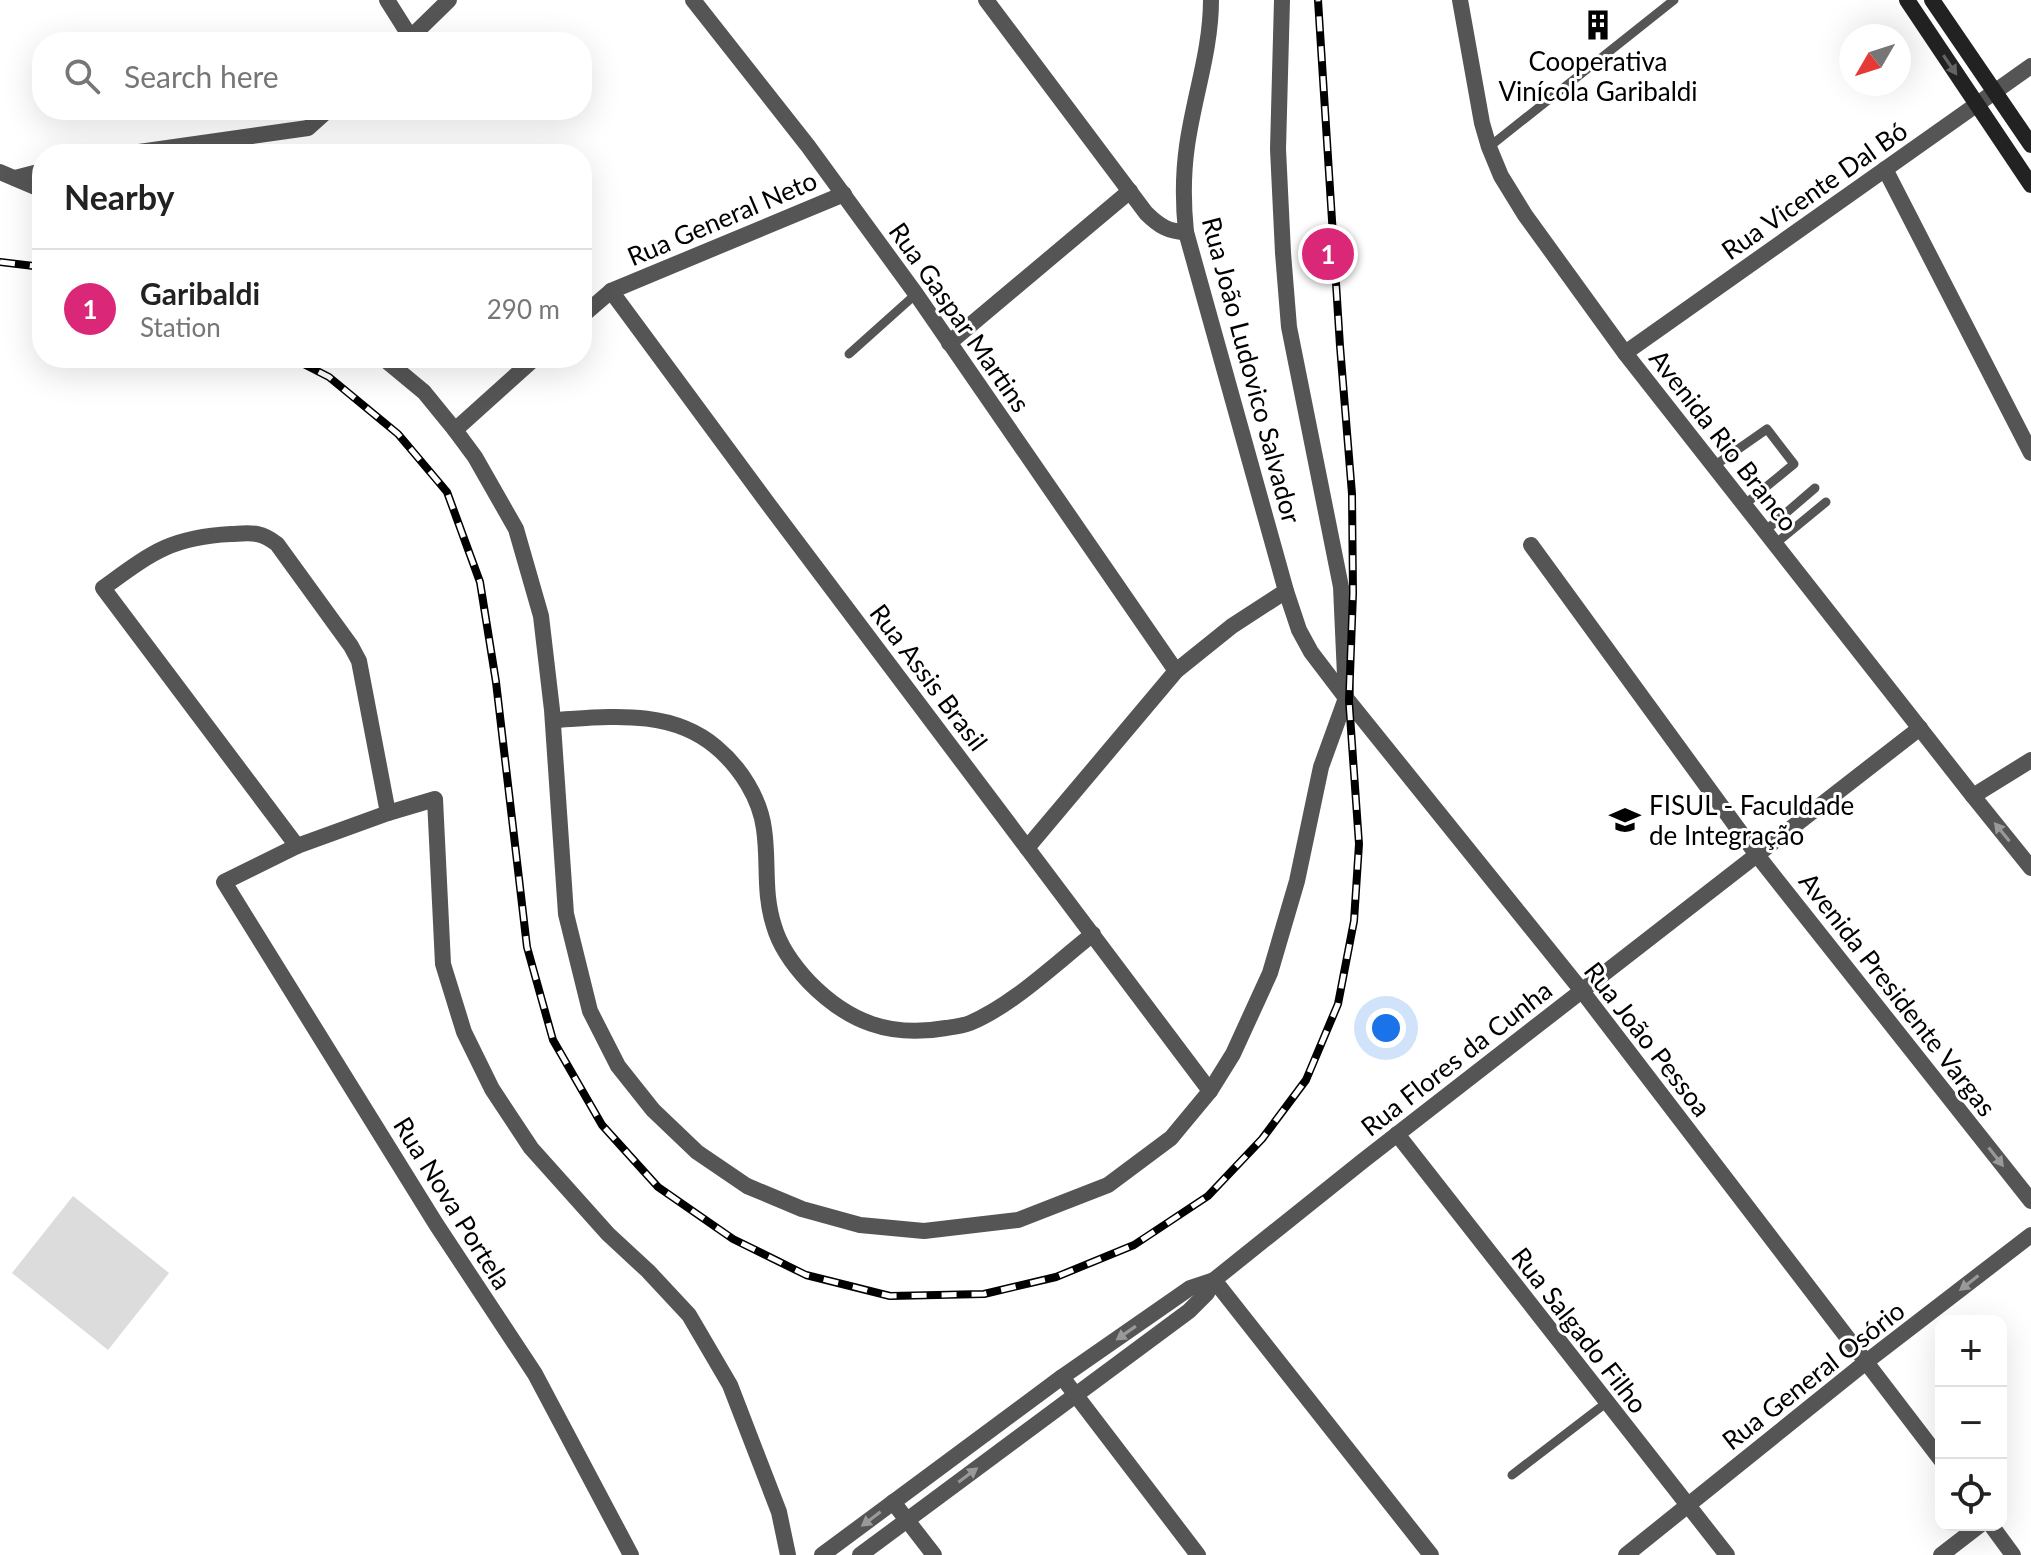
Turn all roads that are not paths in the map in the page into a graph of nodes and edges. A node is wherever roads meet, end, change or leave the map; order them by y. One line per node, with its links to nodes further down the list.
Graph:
1 (387, 0): 11 (street)
2 (449, 0): 12 (street)
3 (693, 0): 26 (street, Rua Gaspar Martins)
4 (986, 0): 25 (street)
5 (1211, 0): 27 (street, Rua João Ludovico Salvador)
6 (1282, 0): 47 (street)
7 (1460, 0): 19 (street, Avenida Rio Branco)
8 (1674, 0): 19 (lane)
9 (1907, 0): 15 (main road, one-way to 15)
10 (1932, 0): 14 (main road)
11 (404, 32)
12 (416, 32)
13 (2031, 66): 14 (street, Rua Vicente Dal Bó)
14 (1995, 92): 15 (street, Rua Vicente Dal Bó); 18 (main road)
15 (1976, 105): 20 (street, Rua Vicente Dal Bó); 23 (main road)
16 (317, 120): 17 (street)
17 (195, 144)
18 (2031, 145)
19 (1489, 147): 32 (street, Avenida Rio Branco)
20 (1885, 169): 32 (street, Rua Vicente Dal Bó); 37 (street)
21 (32, 172): 22 (street)
22 (8, 175): 24 (street)
23 (2031, 185)
24 (32, 186)
25 (1130, 191): 27 (street); 31 (street)
26 (844, 194): 28 (street, Rua General Neto); 29 (street, Rua Gaspar Martins)
27 (1186, 232): 44 (street, Rua João Ludovico Salvador)
28 (611, 291): 30 (street, Rua General Neto); 54 (street, Rua Assis Brasil)
29 (916, 294): 31 (street, Rua Gaspar Martins); 33 (lane)
30 (592, 307)
31 (949, 343): 46 (street, Rua Gaspar Martins)
32 (1625, 353): 38 (street, Avenida Rio Branco)
33 (849, 354)
34 (395, 368): 36 (street)
35 (524, 368): 36 (street)
36 (455, 430): 48 (street)
37 (2031, 453)
38 (1714, 466): 41 (street, Avenida Rio Branco); 41 (lane)
39 (1815, 488): 42 (lane)
40 (1826, 502): 42 (lane)
41 (1744, 505): 42 (street, Avenida Rio Branco)
42 (1770, 537): 49 (street, Avenida Rio Branco)
43 (1531, 545): 55 (street, Avenida Presidente Vargas)
44 (1286, 591): 45 (street, Rua João Ludovico Salvador); 46 (street)
45 (1311, 652): 47 (street, Rua João Pessoa)
46 (1176, 671): 54 (street)
47 (1346, 698): 58 (street, Rua João Pessoa); 59 (street)
48 (553, 720): 57 (street); 59 (street)
49 (1920, 728): 51 (street, Avenida Rio Branco); 55 (street, Rua Flores da Cunha)
50 (2031, 760): 51 (street)
51 (1973, 796): 56 (street, Avenida Rio Branco, one-way to 51)
52 (388, 813): 53 (street); 53 (street); 77 (street)
53 (297, 846): 76 (street, Rua Nova Portela)
54 (1027, 848): 57 (street, Rua Assis Brasil)
55 (1757, 855): 58 (street, Rua Flores da Cunha); 61 (street, Avenida Presidente Vargas, one-way to 61)
56 (2031, 868)
57 (1093, 934): 59 (street, Rua Assis Brasil)
58 (1582, 991): 60 (street, Rua Flores da Cunha); 65 (street, Rua João Pessoa)
59 (1210, 1091)
60 (1397, 1134): 63 (street, Rua Flores da Cunha); 68 (street, Rua Salgado Filho)
61 (2031, 1201)
62 (2031, 1235): 65 (street, Rua General Osório, one-way to 65)
63 (1214, 1280): 64 (street, Rua Flores da Cunha); 82 (street)
64 (1195, 1295): 66 (street, one-way to 66); 67 (street)
65 (1866, 1362): 69 (street, Rua João Pessoa); 72 (street, Rua General Osório)
66 (1062, 1377): 67 (street); 71 (street)
67 (1076, 1395): 73 (street, one-way to 67); 81 (street)
68 (1606, 1403): 70 (lane); 72 (street, Rua Salgado Filho)
69 (1940, 1459)
70 (1512, 1475)
71 (893, 1502): 73 (street); 78 (street, one-way to 78)
72 (1687, 1506): 83 (street, Rua General Osório); 84 (street, Rua Salgado Filho)
73 (907, 1520): 79 (street); 80 (street)
74 (1972, 1531): 85 (street)
75 (1995, 1531): 86 (street)
76 (631, 1555)
77 (788, 1555)
78 (822, 1555)
79 (860, 1555)
80 (934, 1555)
81 (1198, 1555)
82 (1431, 1555)
83 (1626, 1555)
84 (1727, 1555)
85 (1941, 1555)
86 (2013, 1555)

